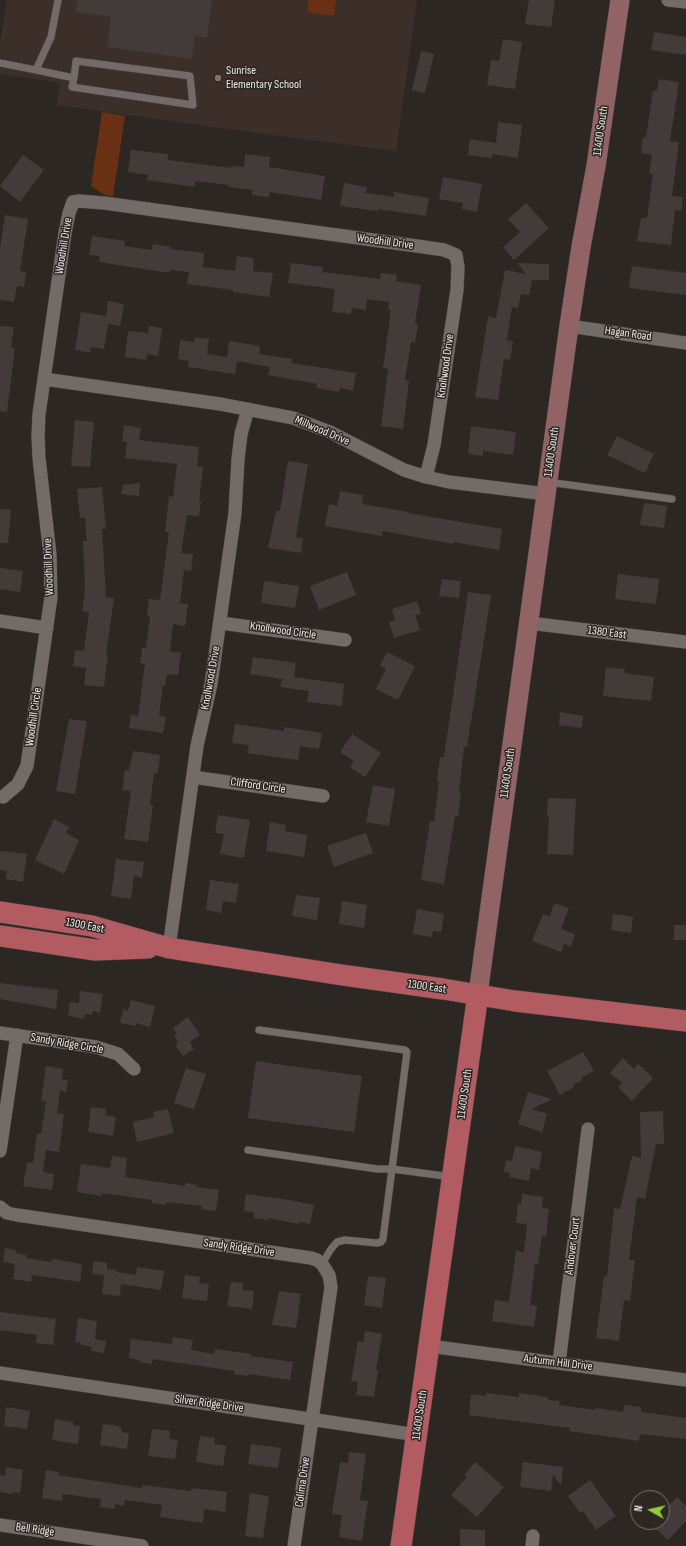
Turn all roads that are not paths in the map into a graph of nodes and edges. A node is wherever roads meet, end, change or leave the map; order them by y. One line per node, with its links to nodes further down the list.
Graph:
1 (58, 0): 6 (lane)
2 (620, 0): 9 (main road, 11400 South)
3 (668, 0): 4 (street)
4 (686, 2)
5 (0, 63): 6 (lane)
6 (36, 70): 7 (lane)
7 (74, 78): 7 (lane)
8 (456, 255): 11 (street, Woodhill Drive); 13 (street, Knollwood Drive)
9 (569, 326): 10 (street, Hagan Road); 14 (main road, 11400 South)
10 (686, 343)
11 (44, 379): 12 (street, Millwood Drive); 19 (street, Woodhill Drive)
12 (248, 408): 13 (street, Millwood Drive); 17 (street, Knollwood Drive)
13 (426, 477): 14 (street, Millwood Drive)
14 (547, 488): 15 (lane); 18 (main road, 11400 South)
15 (672, 500)
16 (0, 621): 19 (street)
17 (220, 623): 20 (street, Knollwood Circle); 22 (street, Knollwood Drive)
18 (529, 623): 21 (street, 1380 East); 28 (main road, 11400 South)
19 (47, 628): 24 (street, Woodhill Circle)
20 (345, 640)
21 (686, 642)
22 (192, 777): 23 (street, Clifford Circle); 27 (street, Knollwood Drive)
23 (323, 796)
24 (3, 797)
25 (0, 912): 27 (main road, 1300 East)
26 (0, 936): 27 (main road, 1300 East)
27 (168, 948): 28 (main road, 1300 East)
28 (478, 994): 29 (main road, 1300 East); 38 (main road, 11400 South)
29 (686, 1021)
30 (259, 1030): 37 (lane)
31 (0, 1033): 32 (street)
32 (17, 1035): 33 (street, Sandy Ridge Circle); 36 (street)
33 (134, 1069)
34 (588, 1129): 42 (street, Andover Court)
35 (248, 1150): 37 (lane)
36 (0, 1151)
37 (392, 1168): 38 (lane); 40 (lane)
38 (453, 1177): 41 (main road, 11400 South)
39 (0, 1207): 40 (street, Sandy Ridge Drive)
40 (322, 1264): 45 (street)
41 (429, 1346): 42 (street, Autumn Hill Drive); 46 (main road, 11400 South)
42 (559, 1363): 44 (street, Autumn Hill Drive)
43 (0, 1373): 45 (street, Silver Ridge Drive)
44 (686, 1380)
45 (312, 1419): 46 (street, Silver Ridge Drive); 49 (street, Colima Drive)
46 (417, 1435): 50 (main road, 11400 South)
47 (0, 1525): 48 (street, Bell Ridge)
48 (142, 1546)
49 (294, 1546)
50 (401, 1546)

